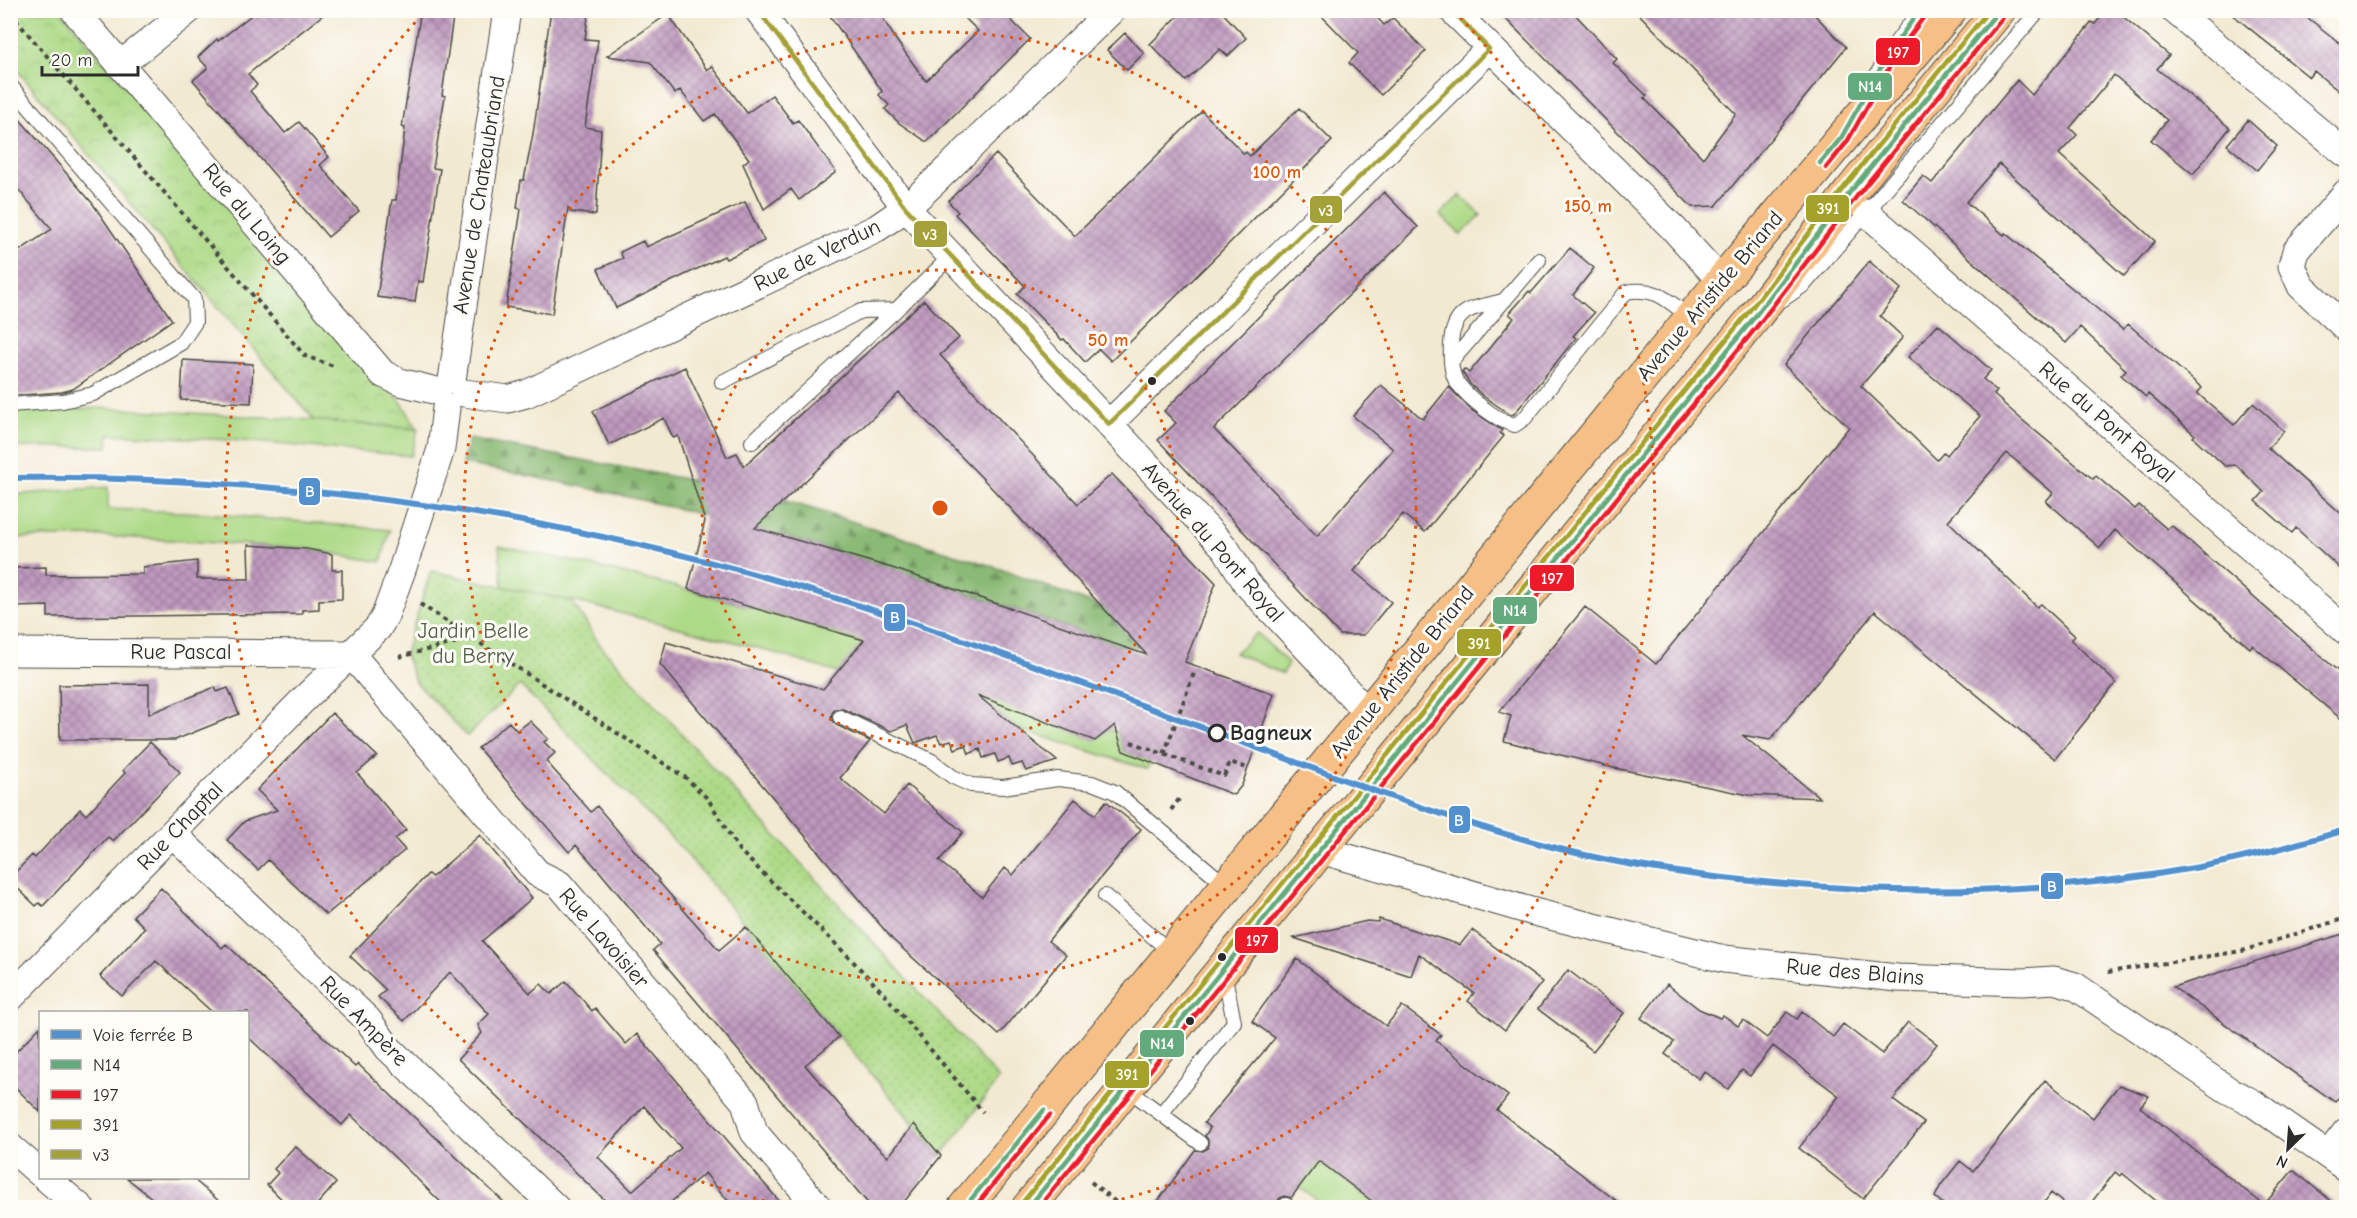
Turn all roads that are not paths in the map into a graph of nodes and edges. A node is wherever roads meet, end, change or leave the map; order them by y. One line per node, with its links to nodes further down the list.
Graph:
1 (74, 10): 13 (street, Rue du Loing)
2 (189, 10): 13 (street)
3 (507, 10): 30 (street, Avenue de Chateaubriand)
4 (758, 10): 18 (street, Avenue du Pont Royal)
5 (1112, 10): 18 (street, Rue de Verdun)
6 (1452, 10): 12 (street)
7 (1920, 10): 15 (lane, Avenue Aristide Briand)
8 (1950, 10): 15 (main road, Avenue Aristide Briand)
9 (1999, 10): 26 (main road, Avenue Aristide Briand)
10 (2039, 10): 19 (lane, Avenue Aristide Briand)
11 (2174, 10): 16 (street)
12 (1489, 49): 22 (street); 32 (street)
13 (120, 65): 30 (street, Rue du Loing)
14 (10, 85): 31 (lane)
15 (1841, 138): 22 (main road, Avenue Aristide Briand)
16 (2346, 154)
17 (2346, 193): 27 (street)
18 (906, 208): 20 (street, Avenue du Pont Royal); 30 (street, Rue de Verdun)
19 (1867, 213): 26 (lane, Avenue Aristide Briand); 34 (street, Rue du Pont Royal)
20 (950, 257): 24 (lane); 32 (street, Avenue du Pont Royal)
21 (1539, 260): 23 (lane)
22 (1721, 281): 25 (main road, Avenue Aristide Briand)
23 (1507, 299): 28 (lane); 28 (lane)
24 (896, 310): 29 (lane); 33 (lane)
25 (1690, 318): 28 (lane); 38 (main road, Avenue Aristide Briand)
26 (1753, 319): 40 (main road, Avenue Aristide Briand)
27 (2346, 328)
28 (1451, 362)
29 (722, 381)
30 (450, 393): 36 (street, Avenue de Chateaubriand)
31 (10, 405)
32 (1109, 424): 38 (street, Avenue du Pont Royal)
33 (752, 442)
34 (2346, 631)
35 (10, 652): 36 (street, Rue Pascal)
36 (351, 654): 39 (street, Rue Chaptal); 56 (street, Rue Lavoisier)
37 (840, 717): 41 (lane)
38 (1364, 720): 41 (main road, Avenue Aristide Briand)
39 (173, 834): 45 (street, Rue Chaptal); 55 (street, Rue Ampère)
40 (1329, 841): 44 (main road, Avenue Aristide Briand); 51 (street, Rue des Blains)
41 (1227, 886): 43 (main road, Avenue Aristide Briand)
42 (1105, 896): 43 (lane)
43 (1172, 953): 57 (main road, Avenue Aristide Briand)
44 (1224, 969): 46 (main road, Avenue Aristide Briand); 47 (lane)
45 (10, 998)
46 (1126, 1088): 47 (lane); 58 (main road, Avenue Aristide Briand)
47 (1161, 1114): 49 (lane)
48 (2346, 1132): 51 (street)
49 (1200, 1143)
50 (10, 1147): 52 (street)
51 (2337, 1162)
52 (39, 1172)
53 (47, 1179): 54 (street)
54 (81, 1208)
55 (556, 1208)
56 (819, 1208)
57 (964, 1208)
58 (1028, 1208)

